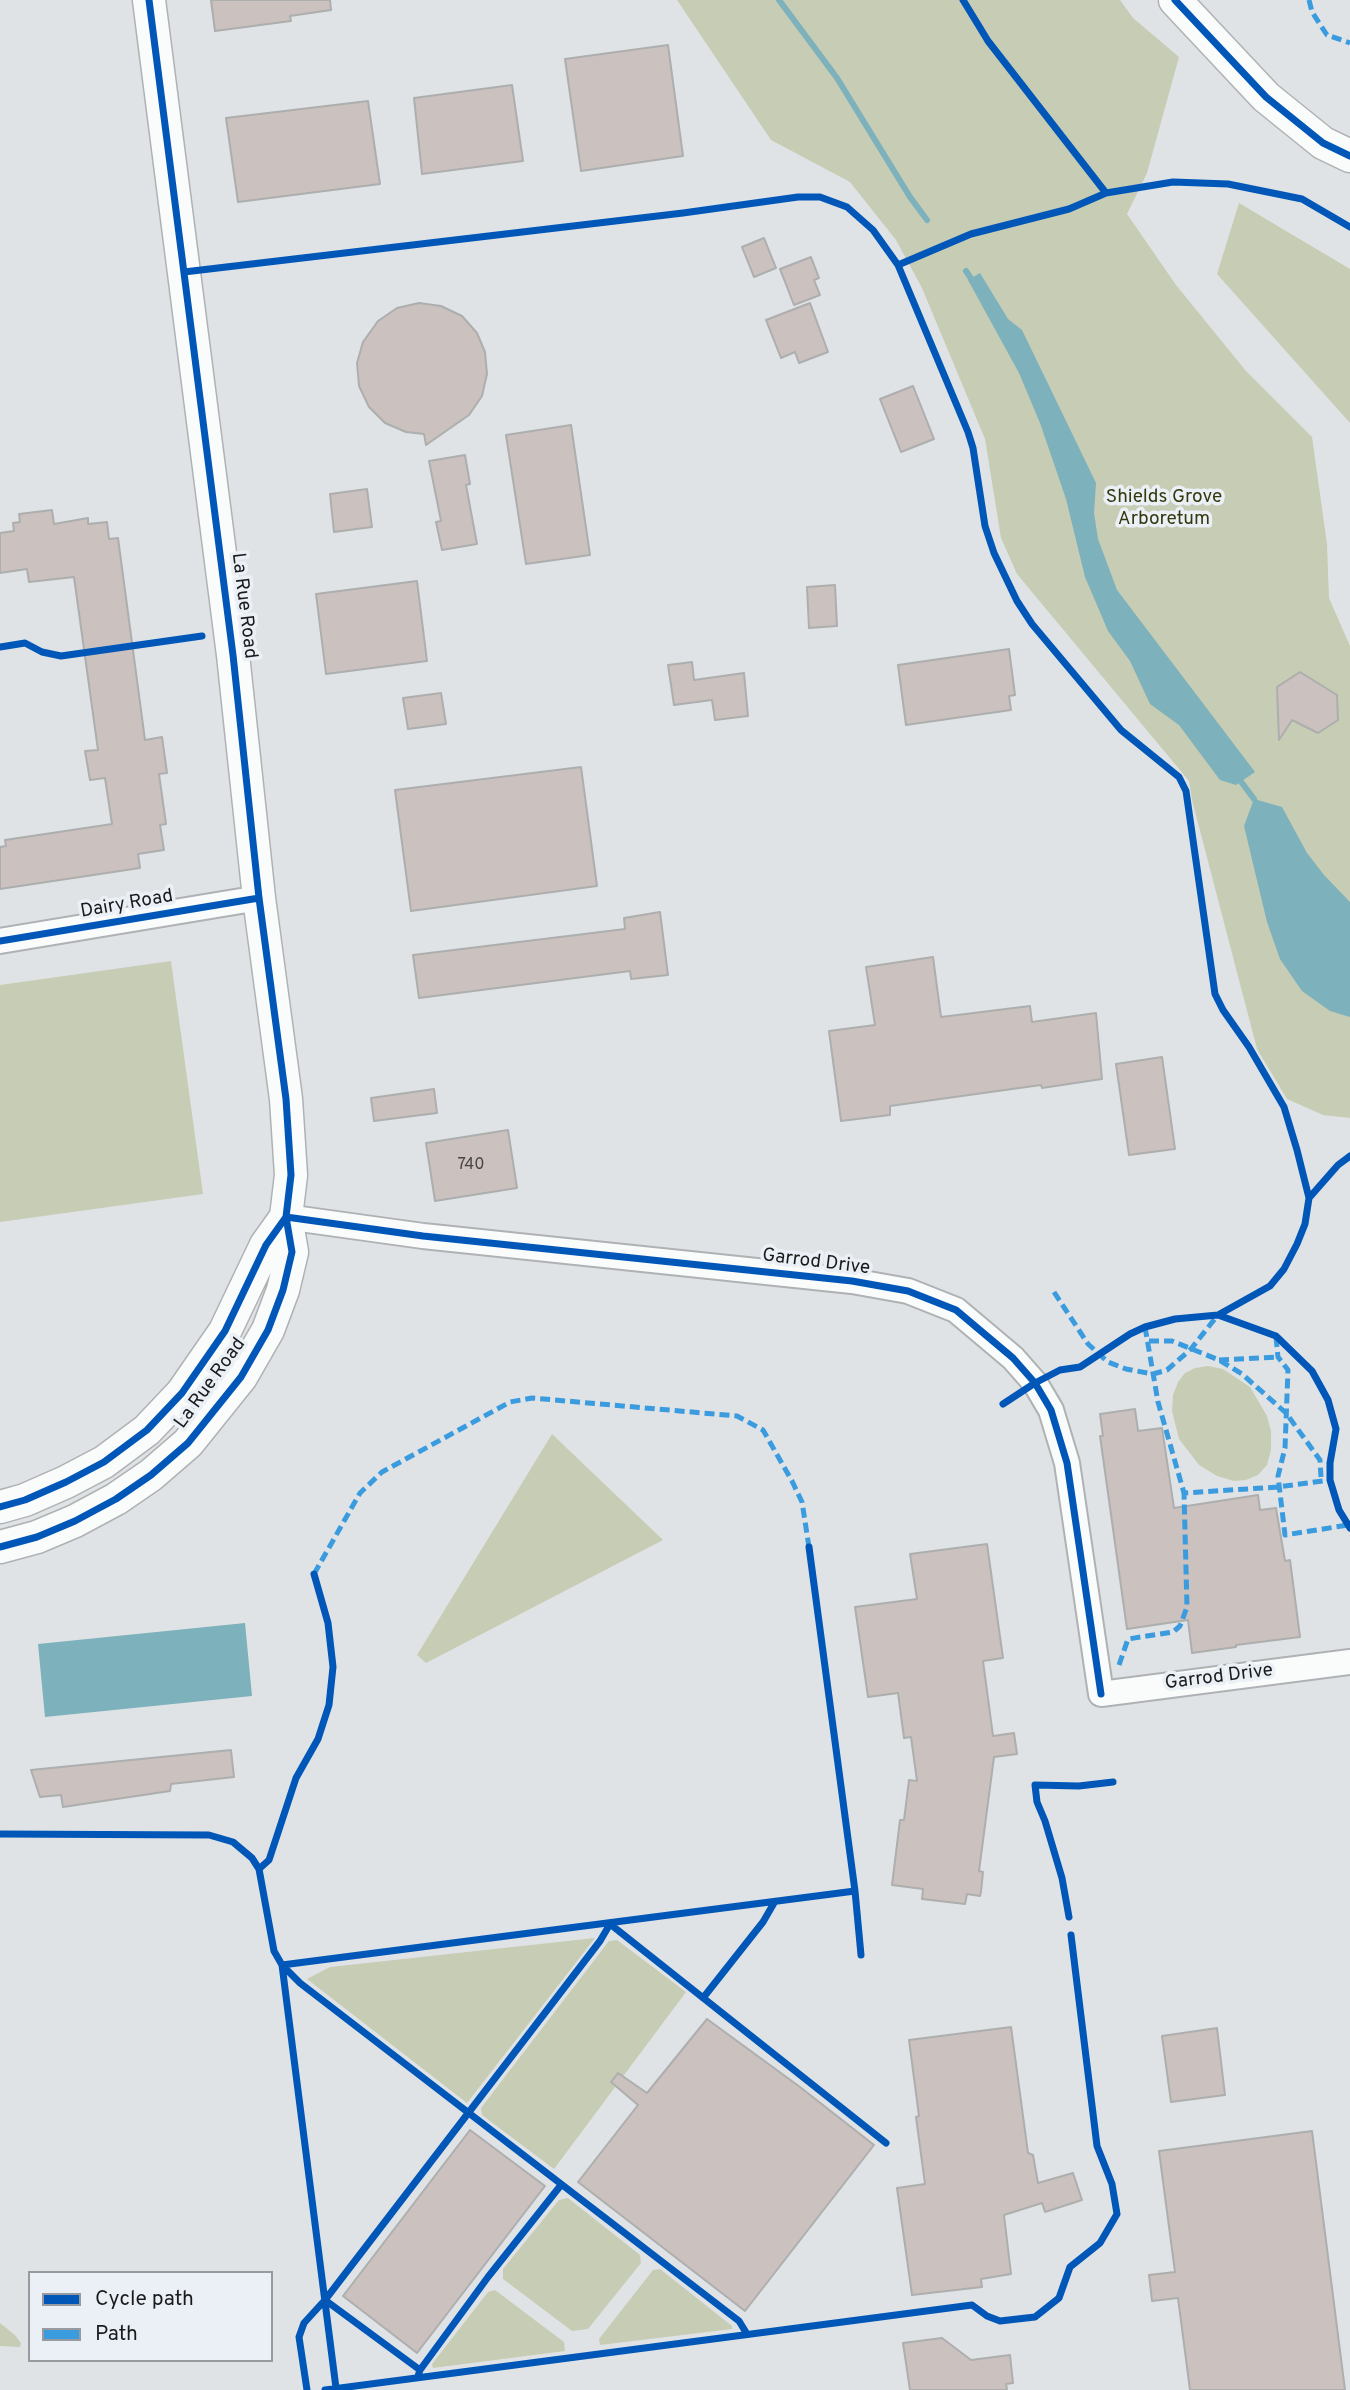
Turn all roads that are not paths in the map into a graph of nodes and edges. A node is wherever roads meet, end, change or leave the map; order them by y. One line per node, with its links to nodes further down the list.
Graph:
1 (149, 0): 6 (street, La Rue Road)
2 (1175, 0): 3 (street)
3 (1266, 97): 4 (street); 5 (street)
4 (1350, 135)
5 (1350, 156)
6 (259, 898): 7 (street, Dairy Road); 8 (street, La Rue Road)
7 (0, 941)
8 (286, 1217): 9 (street, La Rue Road); 10 (street, La Rue Road); 11 (street, Garrod Drive)
9 (0, 1507)
10 (0, 1547)
11 (1350, 1662)

